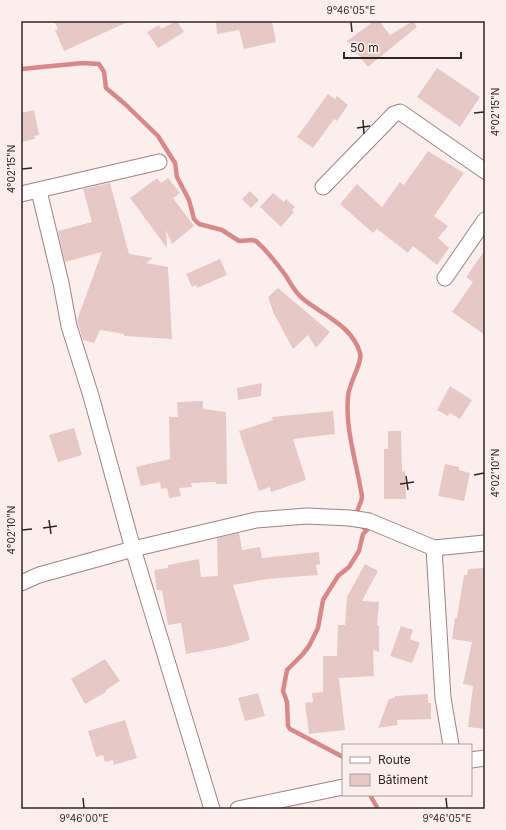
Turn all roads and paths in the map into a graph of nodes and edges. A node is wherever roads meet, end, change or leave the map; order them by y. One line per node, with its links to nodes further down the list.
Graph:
1 (159, 162): 4 (street)
2 (485, 170): 3 (street)
3 (323, 187)
4 (39, 191): 5 (street); 10 (street)
5 (21, 194)
6 (485, 220): 7 (street)
7 (445, 278)
8 (485, 543): 9 (street)
9 (434, 548): 10 (street); 12 (street)
10 (133, 549): 11 (street); 16 (street)
11 (21, 583)
12 (450, 744)
13 (485, 758): 14 (street)
14 (472, 760)
15 (342, 787): 17 (street)
16 (212, 809)
17 (238, 809)

